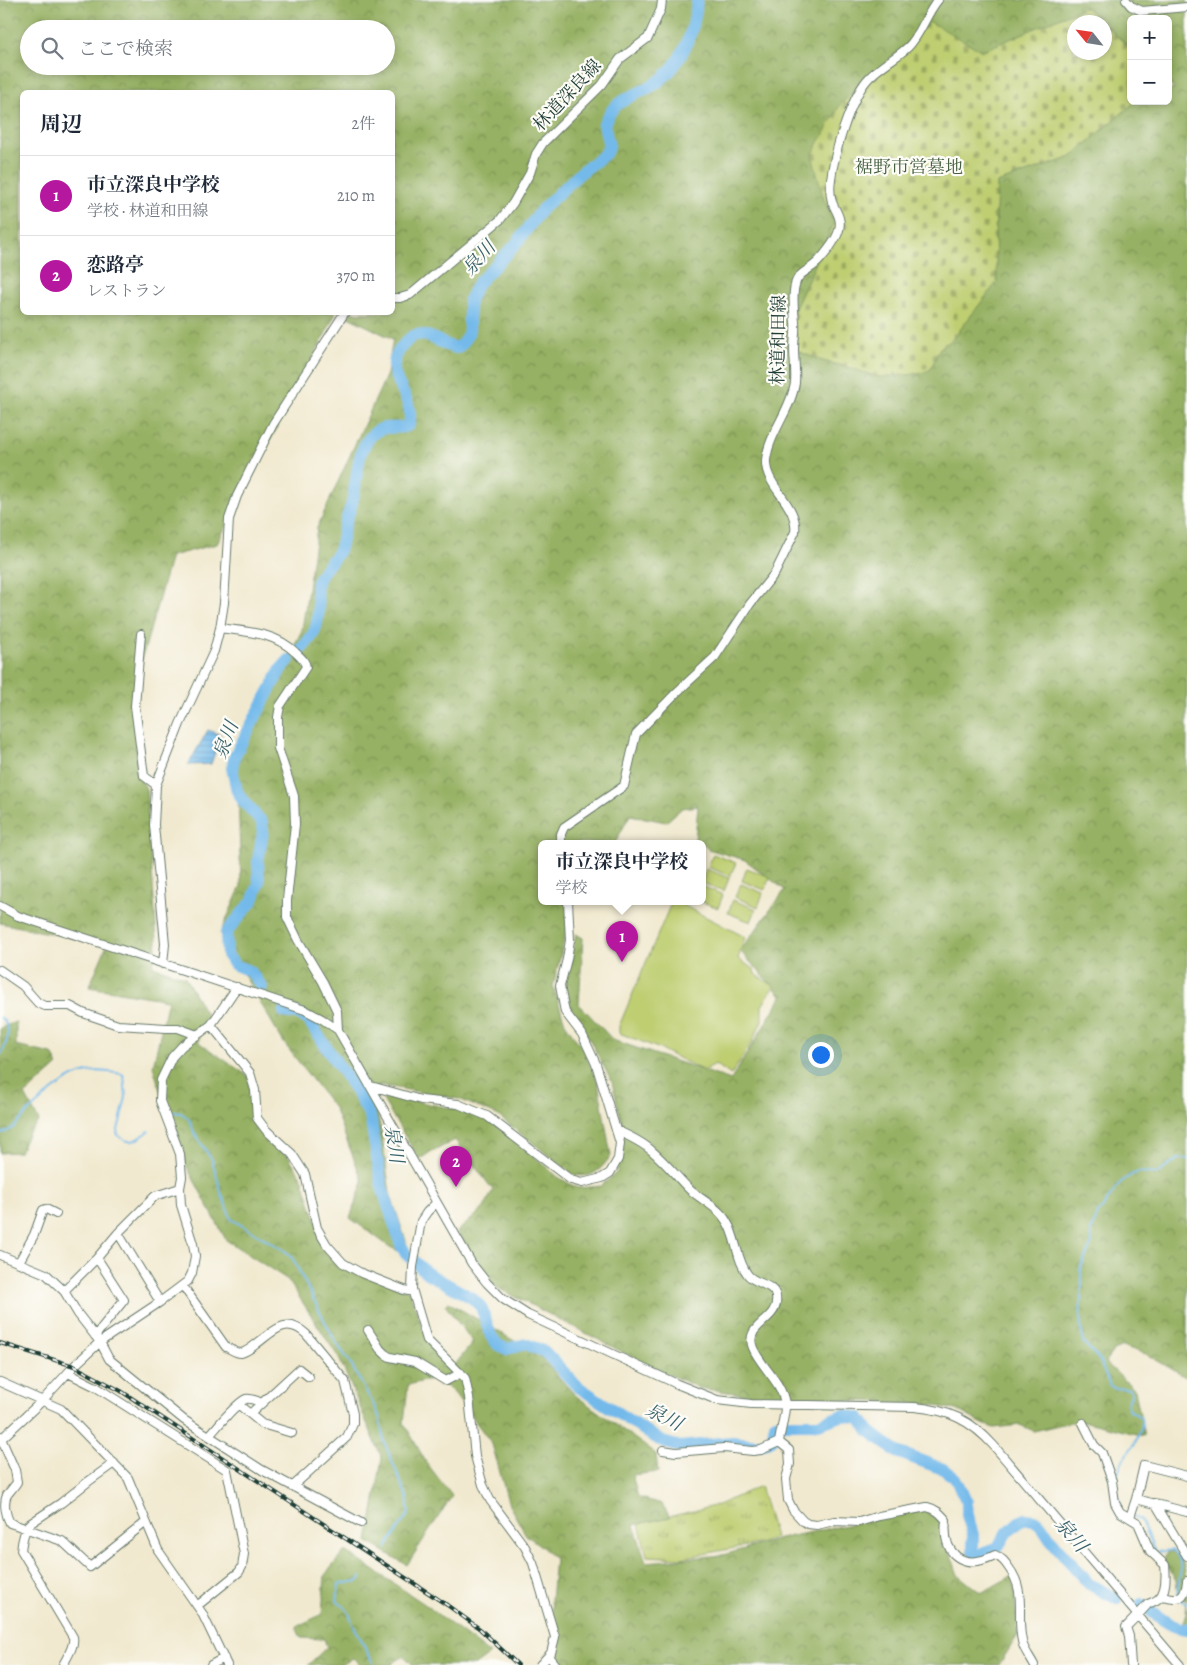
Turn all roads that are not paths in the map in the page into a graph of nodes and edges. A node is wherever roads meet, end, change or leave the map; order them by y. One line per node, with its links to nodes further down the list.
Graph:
1 (662, 0): 5 (street, 林道深良線)
2 (938, 0): 10 (street, 林道和田線)
3 (1126, 0): 4 (street)
4 (1187, 6)
5 (395, 298)
6 (343, 315): 7 (street)
7 (220, 628): 9 (street); 17 (street)
8 (141, 634): 9 (street)
9 (156, 785): 13 (street)
10 (561, 840)
11 (568, 905): 20 (street)
12 (0, 906): 13 (street)
13 (163, 964): 15 (street)
14 (0, 970): 18 (street)
15 (237, 988): 16 (street); 17 (street)
16 (211, 1025): 18 (street); 29 (street)
17 (338, 1030): 19 (street)
18 (197, 1035): 21 (street)
19 (371, 1086): 20 (street); 22 (street)
20 (616, 1130): 41 (street)
21 (180, 1188): 24 (street); 28 (street)
22 (436, 1203): 29 (street); 41 (street)
23 (56, 1214): 27 (street)
24 (118, 1233): 26 (street); 31 (street)
25 (0, 1255): 27 (street)
26 (97, 1258): 30 (street); 33 (street)
27 (19, 1262): 30 (street)
28 (183, 1286): 31 (street); 51 (street)
29 (412, 1289): 35 (street)
30 (64, 1291): 33 (street)
31 (160, 1302): 33 (street)
32 (368, 1330): 35 (street)
33 (98, 1339): 34 (street); 45 (street)
34 (68, 1373): 38 (street); 62 (street)
35 (461, 1373): 64 (street)
36 (309, 1377): 39 (street)
37 (0, 1382): 38 (street)
38 (42, 1401): 46 (street); 49 (street)
39 (262, 1403): 40 (street); 42 (street)
40 (239, 1404): 42 (street); 45 (street)
41 (785, 1405): 47 (street); 63 (street)
42 (250, 1414): 44 (street)
43 (1083, 1423): 55 (street)
44 (292, 1433)
45 (209, 1436): 51 (street)
46 (0, 1438): 58 (street)
47 (779, 1442): 48 (street); 70 (street)
48 (663, 1450)
49 (114, 1463): 56 (street); 58 (street)
50 (1187, 1476): 52 (street)
51 (292, 1487): 57 (street)
52 (1136, 1499): 53 (street); 55 (street)
53 (1155, 1503): 54 (street); 59 (street)
54 (1187, 1512)
55 (1130, 1515): 61 (street)
56 (146, 1522): 58 (street); 62 (street)
57 (361, 1523)
58 (26, 1529): 66 (street)
59 (1187, 1556)
60 (1187, 1581): 61 (street)
61 (1160, 1596): 63 (street)
62 (197, 1606): 65 (street)
63 (1140, 1613): 71 (street); 72 (street)
64 (549, 1656): 68 (street); 69 (street)
65 (226, 1662): 67 (street)
66 (63, 1665)
67 (211, 1665)
68 (540, 1665)
69 (556, 1665)
70 (1034, 1665)
71 (1131, 1665)
72 (1180, 1665)

